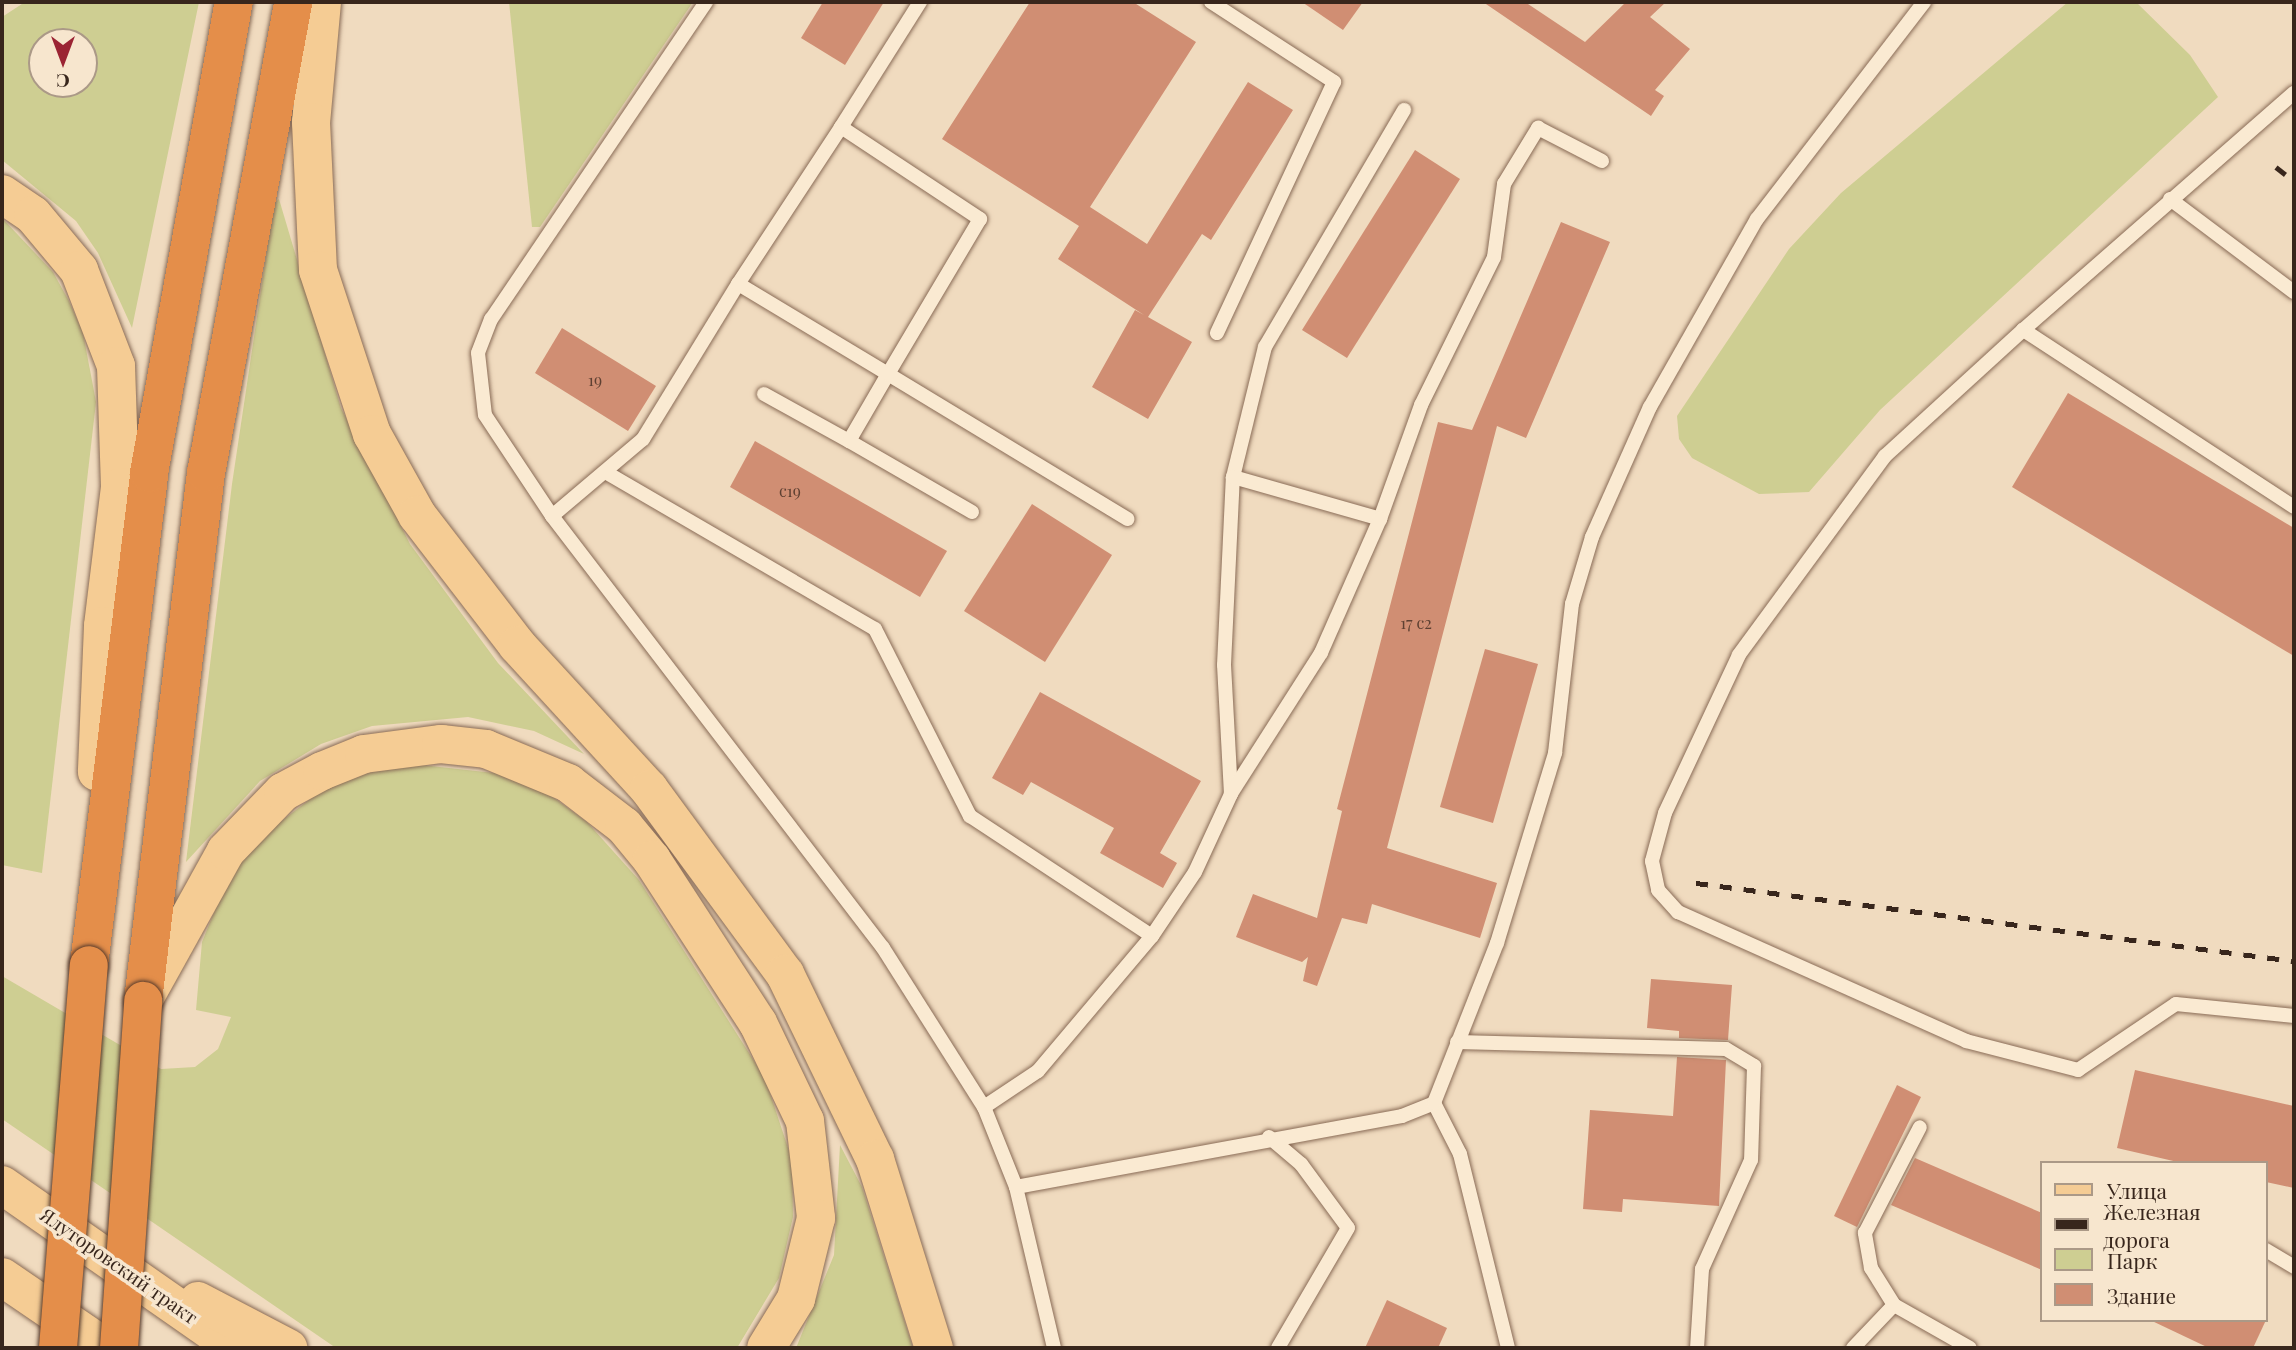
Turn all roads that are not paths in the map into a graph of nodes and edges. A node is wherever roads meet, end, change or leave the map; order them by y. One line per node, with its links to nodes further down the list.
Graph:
1 (234, 2): 30 (highway)
2 (293, 2): 31 (highway)
3 (322, 2): 51 (main road)
4 (706, 2): 25 (lane)
5 (920, 2): 10 (lane)
6 (1211, 2): 17 (lane)
7 (1924, 2): 33 (lane)
8 (2294, 93): 13 (lane)
9 (1404, 110): 22 (lane)
10 (841, 127): 14 (lane); 18 (lane)
11 (1602, 160): 27 (lane)
12 (2, 194): 30 (main road)
13 (2170, 199): 15 (lane); 16 (lane)
14 (738, 285): 18 (lane); 21 (lane)
15 (2294, 292)
16 (2023, 330): 23 (lane); 32 (lane)
17 (1217, 333)
18 (888, 374): 20 (lane); 26 (lane)
19 (764, 394): 20 (lane)
20 (849, 441): 24 (lane)
21 (607, 473): 25 (lane); 29 (lane)
22 (1233, 477): 27 (lane); 28 (lane)
23 (2294, 507)
24 (972, 512)
25 (552, 516): 35 (lane)
26 (1127, 519)
27 (1380, 519): 28 (lane)
28 (1231, 794): 29 (lane)
29 (1152, 936): 35 (lane)
30 (90, 955): 46 (highway, bridge)
31 (143, 1001): 47 (highway, bridge); 50 (main road)
32 (2294, 1016)
33 (1457, 1042): 34 (lane); 55 (lane)
34 (1434, 1103): 37 (lane); 54 (lane)
35 (984, 1107): 39 (lane)
36 (1920, 1126): 45 (lane)
37 (1269, 1137): 39 (lane); 53 (lane)
38 (2, 1185): 41 (main road, Ялуторовский тракт)
39 (1016, 1186): 52 (lane)
40 (2268, 1251): 42 (lane)
41 (113, 1263): 48 (main road, Ялуторовский тракт); 49 (main road)
42 (2294, 1267)
43 (2, 1277): 46 (main road)
44 (2, 1292): 46 (main road)
45 (1895, 1305): 56 (lane); 57 (lane)
46 (81, 1342)
47 (119, 1348)
48 (236, 1348)
49 (288, 1348)
50 (766, 1348)
51 (934, 1348)
52 (1054, 1348)
53 (1278, 1348)
54 (1508, 1348)
55 (1697, 1348)
56 (1853, 1348)
57 (1970, 1348)

